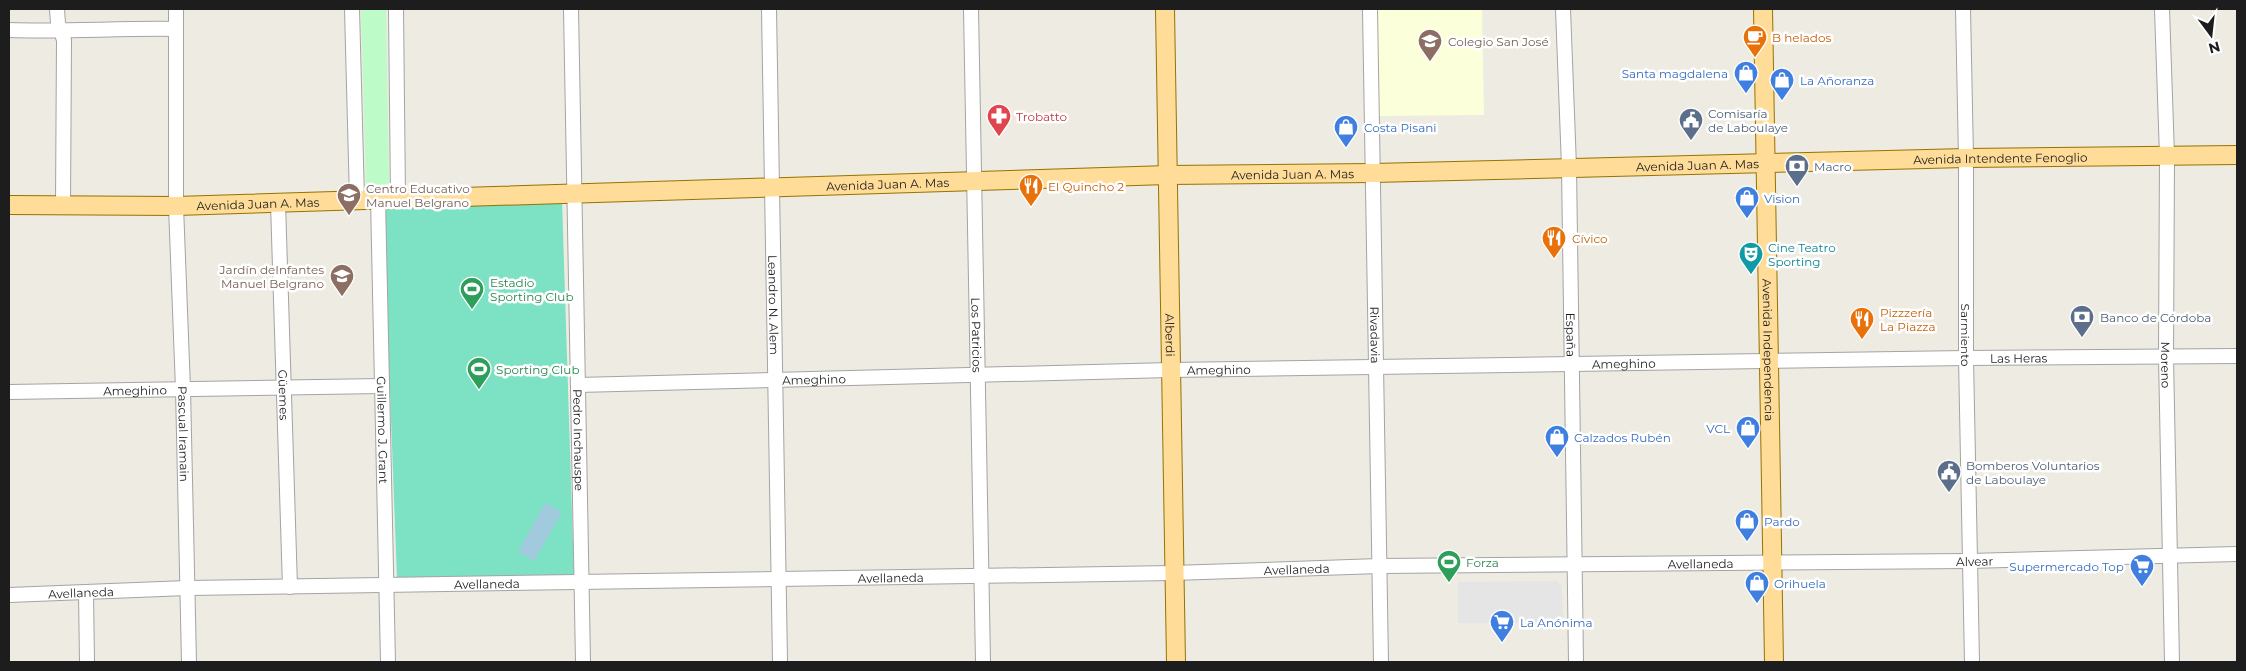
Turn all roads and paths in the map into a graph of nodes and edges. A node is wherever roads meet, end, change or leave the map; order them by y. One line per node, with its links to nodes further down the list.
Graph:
1 (57, 9): 16 (street)
2 (176, 9): 14 (street, Pascual Iramain)
3 (352, 9): 29 (street)
4 (396, 9): 27 (street)
5 (571, 9): 26 (street, Pedro Inchauspe)
6 (769, 9): 25 (street, Leandro N. Alem)
7 (971, 9): 24 (street, Los Patricios)
8 (1165, 9): 23 (main road, Alberdi)
9 (1370, 9): 22 (street, Rivadavia)
10 (1563, 9): 21 (street, España)
11 (1763, 9): 20 (main road, Avenida Independencia)
12 (1962, 9): 19 (street, Sarmiento)
13 (2162, 9): 18 (street, Moreno)
14 (176, 29): 16 (street); 33 (street, Pascual Iramain)
15 (9, 30): 16 (street)
16 (61, 32): 31 (street)
17 (2237, 155): 18 (main road, Avenida Intendente Fenoglio)
18 (2167, 156): 19 (main road, Avenida Intendente Fenoglio); 35 (street, Moreno)
19 (1966, 158): 20 (main road, Avenida Intendente Fenoglio); 36 (street, Sarmiento)
20 (1765, 164): 21 (main road, Avenida Juan A. Mas); 37 (main road, Avenida Independencia)
21 (1569, 167): 22 (main road, Avenida Juan A. Mas); 38 (street, España)
22 (1373, 173): 23 (main road, Avenida Juan A. Mas); 39 (street, Rivadavia)
23 (1168, 175): 24 (main road, Avenida Juan A. Mas); 40 (main road, Alberdi)
24 (974, 180): 25 (main road, Avenida Juan A. Mas); 41 (street, Los Patricios)
25 (772, 187): 26 (main road, Avenida Juan A. Mas); 42 (street, Leandro N. Alem)
26 (574, 195): 27 (main road, Avenida Juan A. Mas); 43 (street, Pedro Inchauspe)
27 (398, 198): 28 (main road, Avenida Juan A. Mas)
28 (378, 199): 29 (main road, Avenida Juan A. Mas); 44 (street, Guillermo J. Grant)
29 (357, 200): 30 (main road, Avenida Juan A. Mas)
30 (278, 202): 33 (main road, Avenida Juan A. Mas); 46 (street, Güemes)
31 (62, 205): 32 (main road, Avenida Juan A. Mas); 33 (main road, Avenida Juan A. Mas)
32 (9, 206)
33 (176, 206): 45 (street, Pascual Iramain)
34 (2237, 356): 35 (street, Las Heras)
35 (2166, 357): 36 (street, Las Heras); 49 (street, Moreno)
36 (1966, 358): 37 (street, Las Heras); 51 (street, Sarmiento)
37 (1770, 362): 38 (street, Ameghino); 50 (main road, Avenida Independencia)
38 (1571, 365): 39 (street, Ameghino); 52 (street, España)
39 (1377, 366): 40 (street, Ameghino); 53 (street, Rivadavia)
40 (1170, 370): 41 (street, Ameghino); 54 (main road, Alberdi)
41 (978, 376): 42 (street, Ameghino); 55 (street, Los Patricios)
42 (776, 380): 43 (street, Ameghino); 56 (street, Leandro N. Alem)
43 (578, 385): 57 (street, Pedro Inchauspe)
44 (382, 386): 46 (street, Ameghino); 58 (street, Guillermo J. Grant)
45 (183, 389): 46 (street, Ameghino); 47 (street, Ameghino); 60 (street, Pascual Iramain)
46 (284, 389): 59 (street, Güemes)
47 (9, 392)
48 (2237, 554): 49 (street, Alvear)
49 (2170, 556): 51 (street, Alvear); 74 (street, Moreno)
50 (1773, 561): 51 (street, Alvear); 52 (street, Avellaneda); 72 (main road, Avenida Independencia)
51 (1969, 561): 73 (street, Sarmiento)
52 (1574, 563): 53 (street, Avellaneda); 71 (street, España)
53 (1380, 566): 54 (street, Avellaneda); 70 (street, Rivadavia)
54 (1173, 573): 55 (street, Avellaneda); 69 (main road, Alberdi)
55 (981, 576): 56 (street, Avellaneda); 68 (street, Los Patricios)
56 (779, 578): 57 (street, Avellaneda); 67 (street, Leandro N. Alem)
57 (581, 583): 58 (street, Avellaneda); 66 (street, Pedro Inchauspe)
58 (387, 586): 59 (street, Avellaneda); 65 (street, Guillermo J. Grant)
59 (290, 587): 60 (street, Avellaneda)
60 (187, 588): 61 (street, Avellaneda); 64 (street, Pascual Iramain)
61 (86, 593): 62 (street, Avellaneda); 63 (street)
62 (9, 595)
63 (87, 662)
64 (189, 662)
65 (388, 662)
66 (583, 662)
67 (780, 662)
68 (983, 662)
69 (1176, 662)
70 (1381, 662)
71 (1576, 662)
72 (1774, 662)
73 (1972, 662)
74 (2172, 662)

